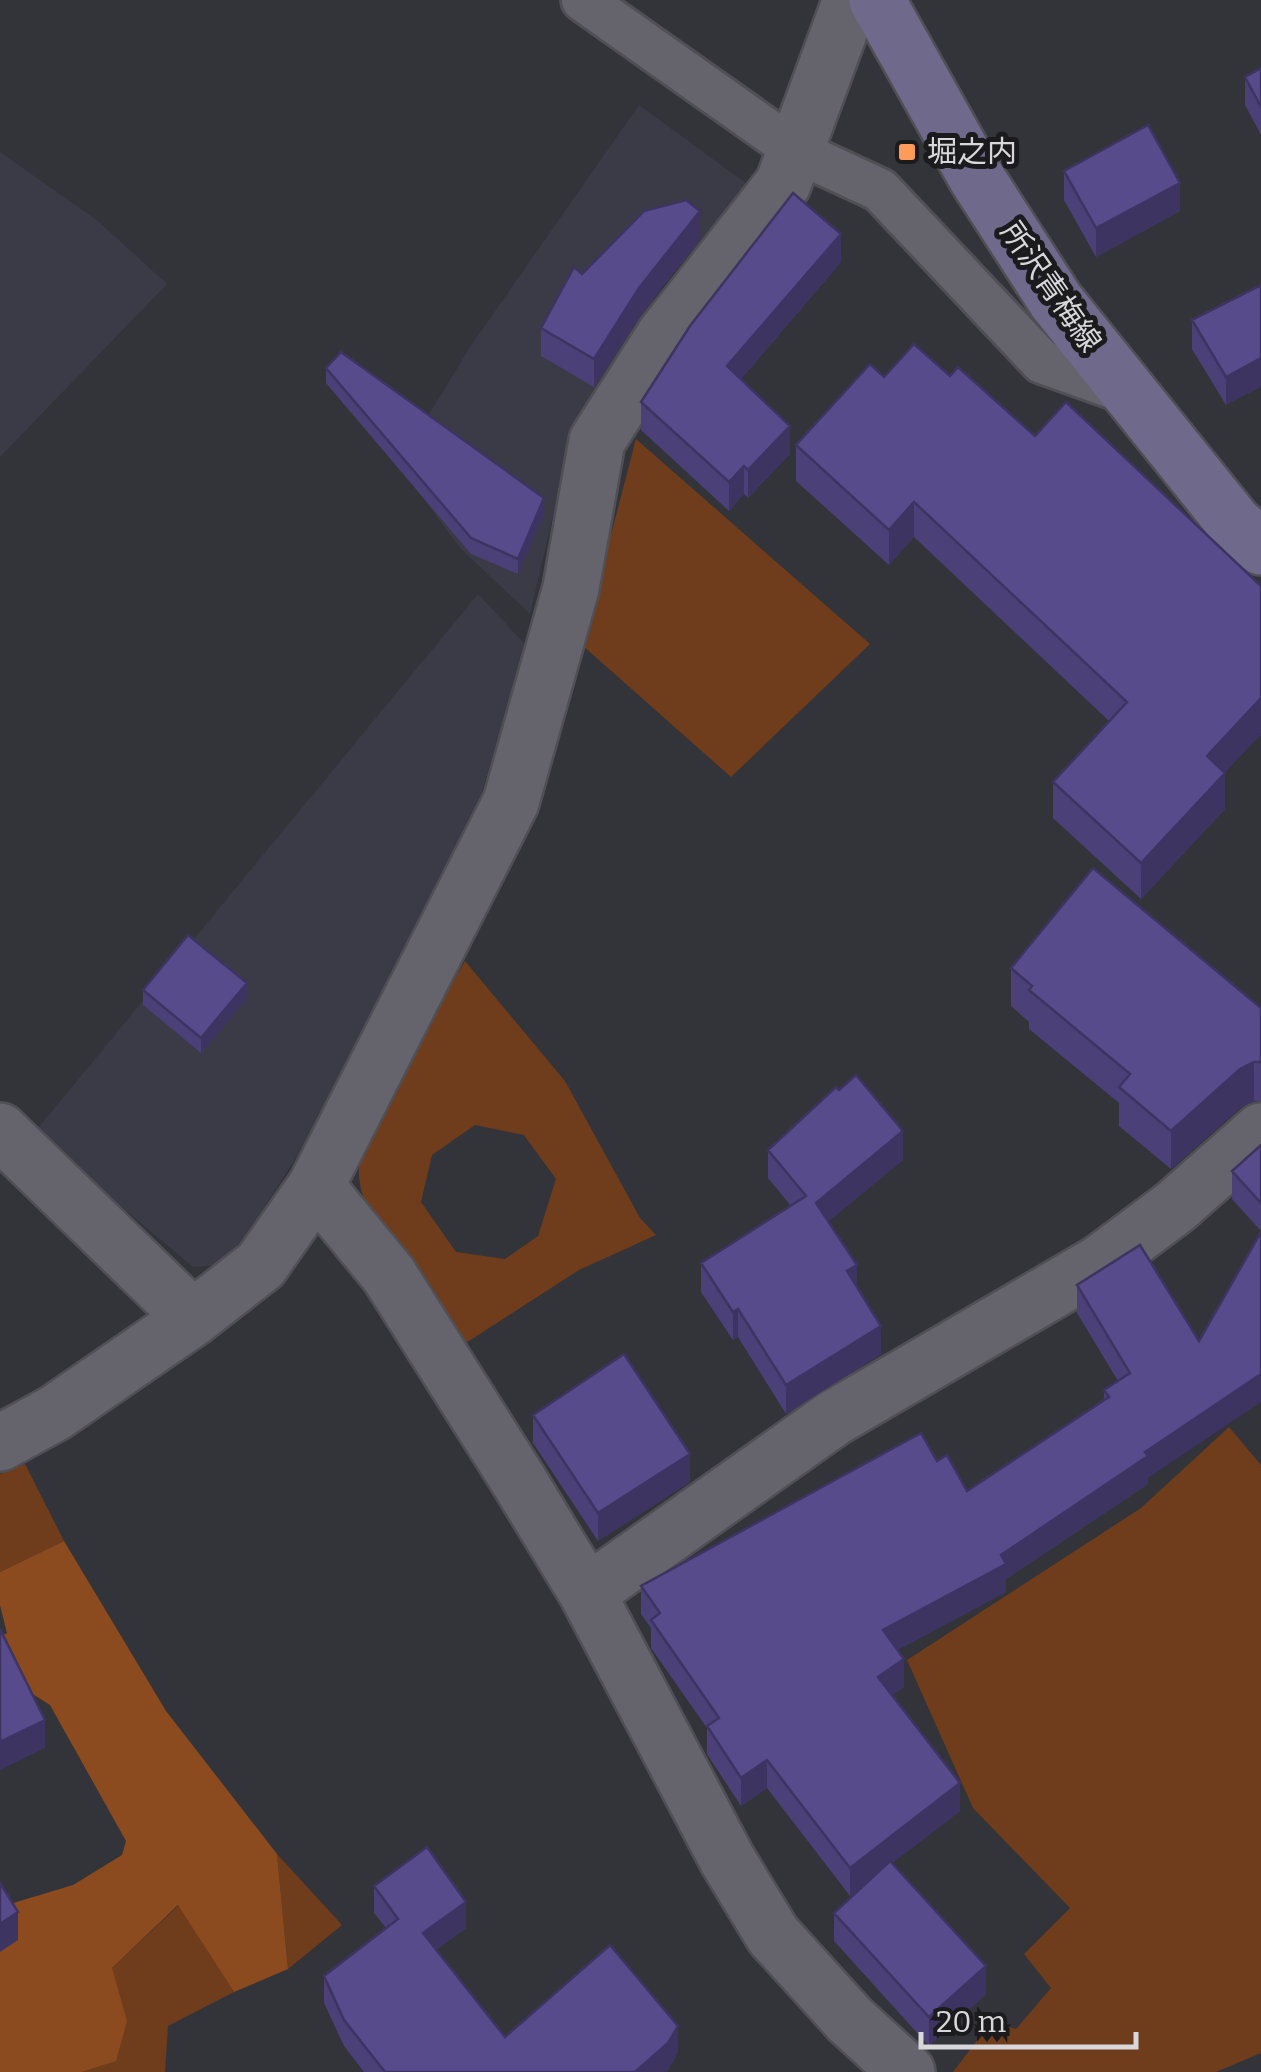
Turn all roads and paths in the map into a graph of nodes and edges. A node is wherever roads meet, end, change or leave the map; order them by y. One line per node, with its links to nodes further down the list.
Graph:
1 (583, 0): 4 (lane)
2 (851, 0): 4 (street)
3 (877, 0): 5 (main road, 所沢青梅線)
4 (798, 152): 5 (lane); 9 (street)
5 (1126, 392): 6 (main road, 所沢青梅線)
6 (1261, 547)
7 (0, 1131): 10 (street)
8 (1261, 1131): 12 (street)
9 (316, 1186): 10 (street); 12 (street)
10 (194, 1318): 11 (street)
11 (0, 1443)
12 (588, 1593): 13 (street)
13 (908, 2072)

